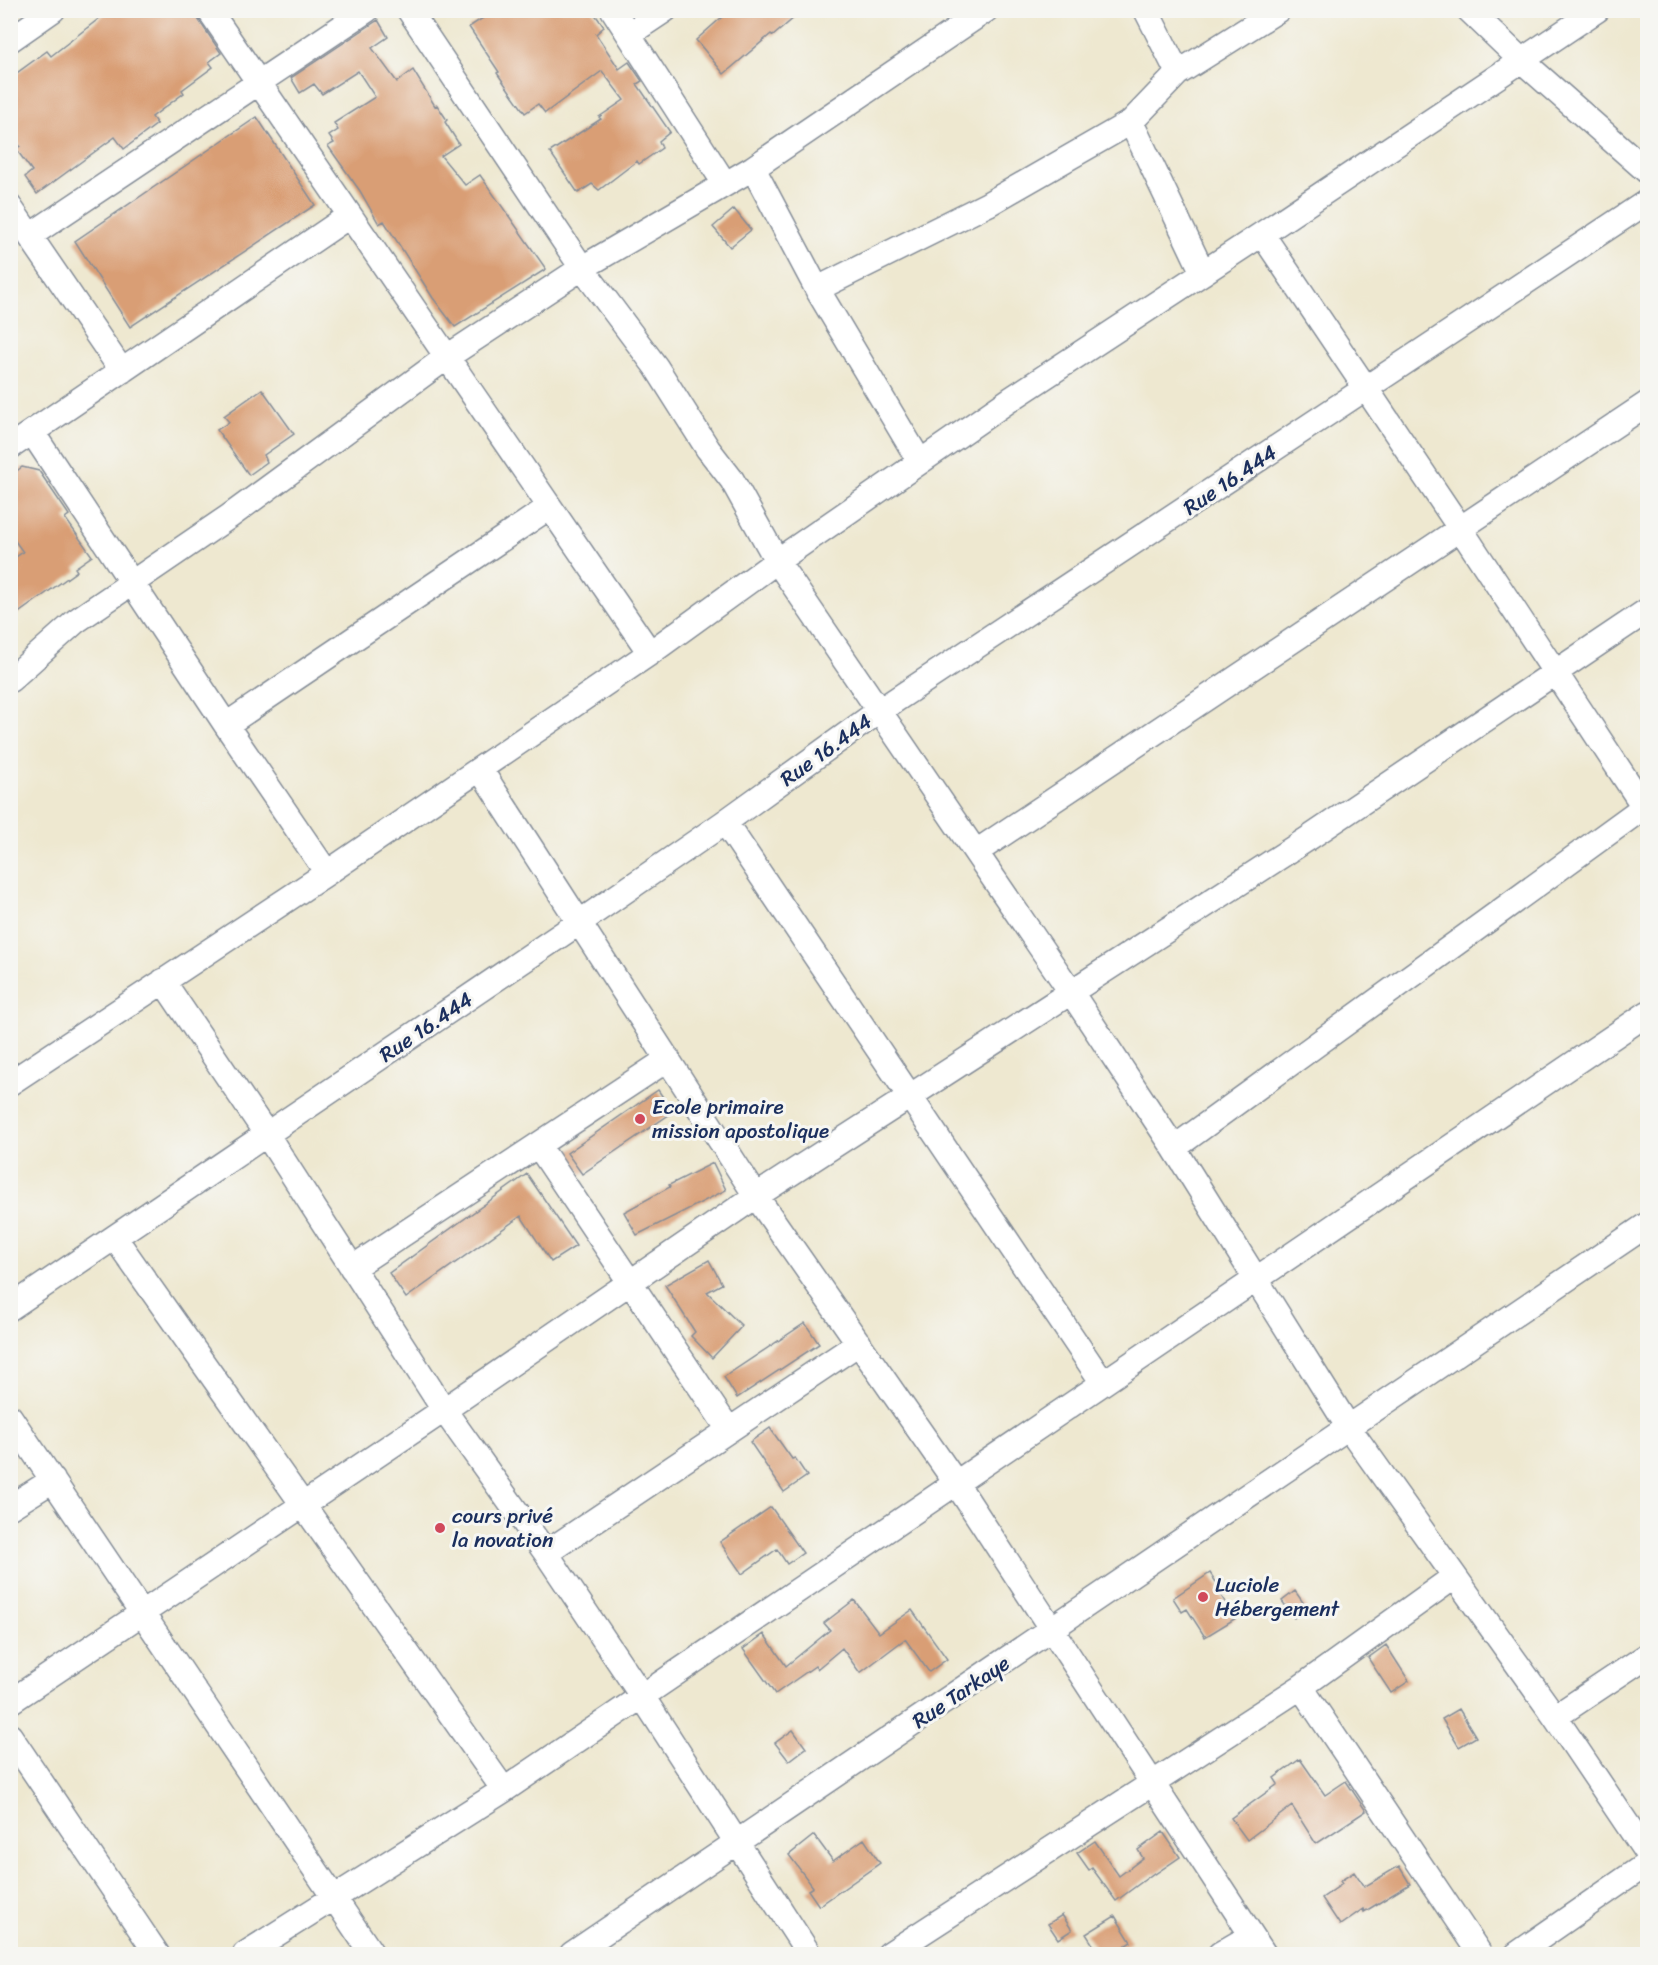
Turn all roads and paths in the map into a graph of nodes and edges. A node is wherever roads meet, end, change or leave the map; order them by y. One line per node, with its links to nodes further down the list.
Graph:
1 (53, 10): 13 (street)
2 (209, 10): 16 (street)
3 (367, 10): 16 (street)
4 (409, 10): 26 (street)
5 (613, 10): 12 (street)
6 (665, 10): 12 (street)
7 (986, 10): 18 (street)
8 (1146, 10): 15 (street)
9 (1278, 10): 15 (street)
10 (1469, 10): 14 (street)
11 (1597, 10): 14 (street)
12 (629, 34): 20 (street)
13 (10, 40)
14 (1521, 60): 19 (street); 24 (street)
15 (1178, 73): 17 (street)
16 (258, 83): 23 (street); 25 (street)
17 (1131, 122): 27 (street); 28 (street)
18 (753, 168): 20 (street); 28 (street)
19 (1647, 172)
20 (725, 184): 26 (street)
21 (1647, 201): 31 (street, Rue 16.444)
22 (10, 207): 25 (street)
23 (349, 216): 29 (street); 30 (street)
24 (1262, 234): 27 (street); 31 (street)
25 (31, 235): 30 (street)
26 (582, 268): 29 (street); 38 (street)
27 (1203, 273): 35 (street)
28 (818, 289): 35 (street)
29 (447, 357): 36 (street); 39 (street)
30 (122, 371): 33 (street)
31 (1366, 389): 37 (street); 44 (street, Rue 16.444)
32 (1647, 403): 37 (street)
33 (32, 432): 34 (street); 39 (street)
34 (10, 447)
35 (920, 462): 38 (street)
36 (549, 508): 41 (street); 45 (street)
37 (1460, 528): 42 (street); 49 (street)
38 (777, 561): 41 (street); 44 (street)
39 (131, 582): 43 (street); 45 (street)
40 (1647, 610): 42 (street)
41 (650, 653): 46 (street)
42 (1554, 674): 47 (street); 53 (street)
43 (10, 680)
44 (879, 711): 48 (street, Rue 16.444); 49 (street)
45 (226, 725): 50 (street)
46 (480, 769): 50 (street); 51 (street)
47 (1646, 808): 60 (street)
48 (725, 822): 51 (street, Rue 16.444); 57 (street)
49 (976, 852): 53 (street)
50 (327, 873): 52 (street)
51 (580, 922): 55 (street); 58 (street, Rue 16.444)
52 (163, 981): 56 (street); 58 (street)
53 (1071, 992): 57 (street); 60 (street)
54 (1647, 1013): 65 (street)
55 (668, 1059): 59 (street); 61 (street)
56 (10, 1083)
57 (911, 1096): 61 (street); 69 (street)
58 (267, 1135): 63 (street, Rue 16.444); 64 (street)
59 (538, 1144): 64 (street); 66 (street)
60 (1174, 1148): 65 (street)
61 (756, 1196): 66 (street); 68 (street)
62 (1647, 1224): 72 (street, Rue Tarkaye)
63 (115, 1238): 67 (street, Rue 16.444); 76 (street)
64 (352, 1268): 70 (street)
65 (1255, 1279): 69 (street); 72 (street)
66 (630, 1282): 70 (street); 73 (street)
67 (10, 1308)
68 (859, 1343): 73 (street); 75 (street)
69 (1103, 1383): 75 (street)
70 (444, 1410): 76 (street); 78 (street)
71 (10, 1417): 74 (street)
72 (1349, 1428): 79 (street); 81 (street, Rue Tarkaye)
73 (729, 1430): 78 (street)
74 (53, 1480): 77 (street); 80 (street)
75 (956, 1483): 81 (street); 84 (street)
76 (303, 1505): 80 (street); 89 (street)
77 (10, 1507)
78 (546, 1553): 84 (street)
79 (1454, 1577): 83 (street); 86 (street)
80 (142, 1613): 85 (street); 93 (street)
81 (1052, 1631): 88 (street); 90 (street, Rue Tarkaye)
82 (1647, 1655): 86 (street)
83 (1301, 1687): 88 (street); 102 (street)
84 (642, 1695): 89 (street); 90 (street)
85 (10, 1702)
86 (1555, 1717): 91 (street)
87 (10, 1736): 95 (street)
88 (1152, 1782): 94 (street); 100 (street)
89 (504, 1790): 93 (street)
90 (737, 1844): 98 (street, Rue Tarkaye); 99 (street)
91 (1647, 1855)
92 (1647, 1863): 103 (street)
93 (334, 1899): 96 (street); 97 (street)
94 (1258, 1945): 101 (street)
95 (157, 1954)
96 (245, 1954)
97 (372, 1954)
98 (572, 1954)
99 (809, 1954)
100 (889, 1954)
101 (1220, 1954)
102 (1480, 1954)
103 (1517, 1954)

